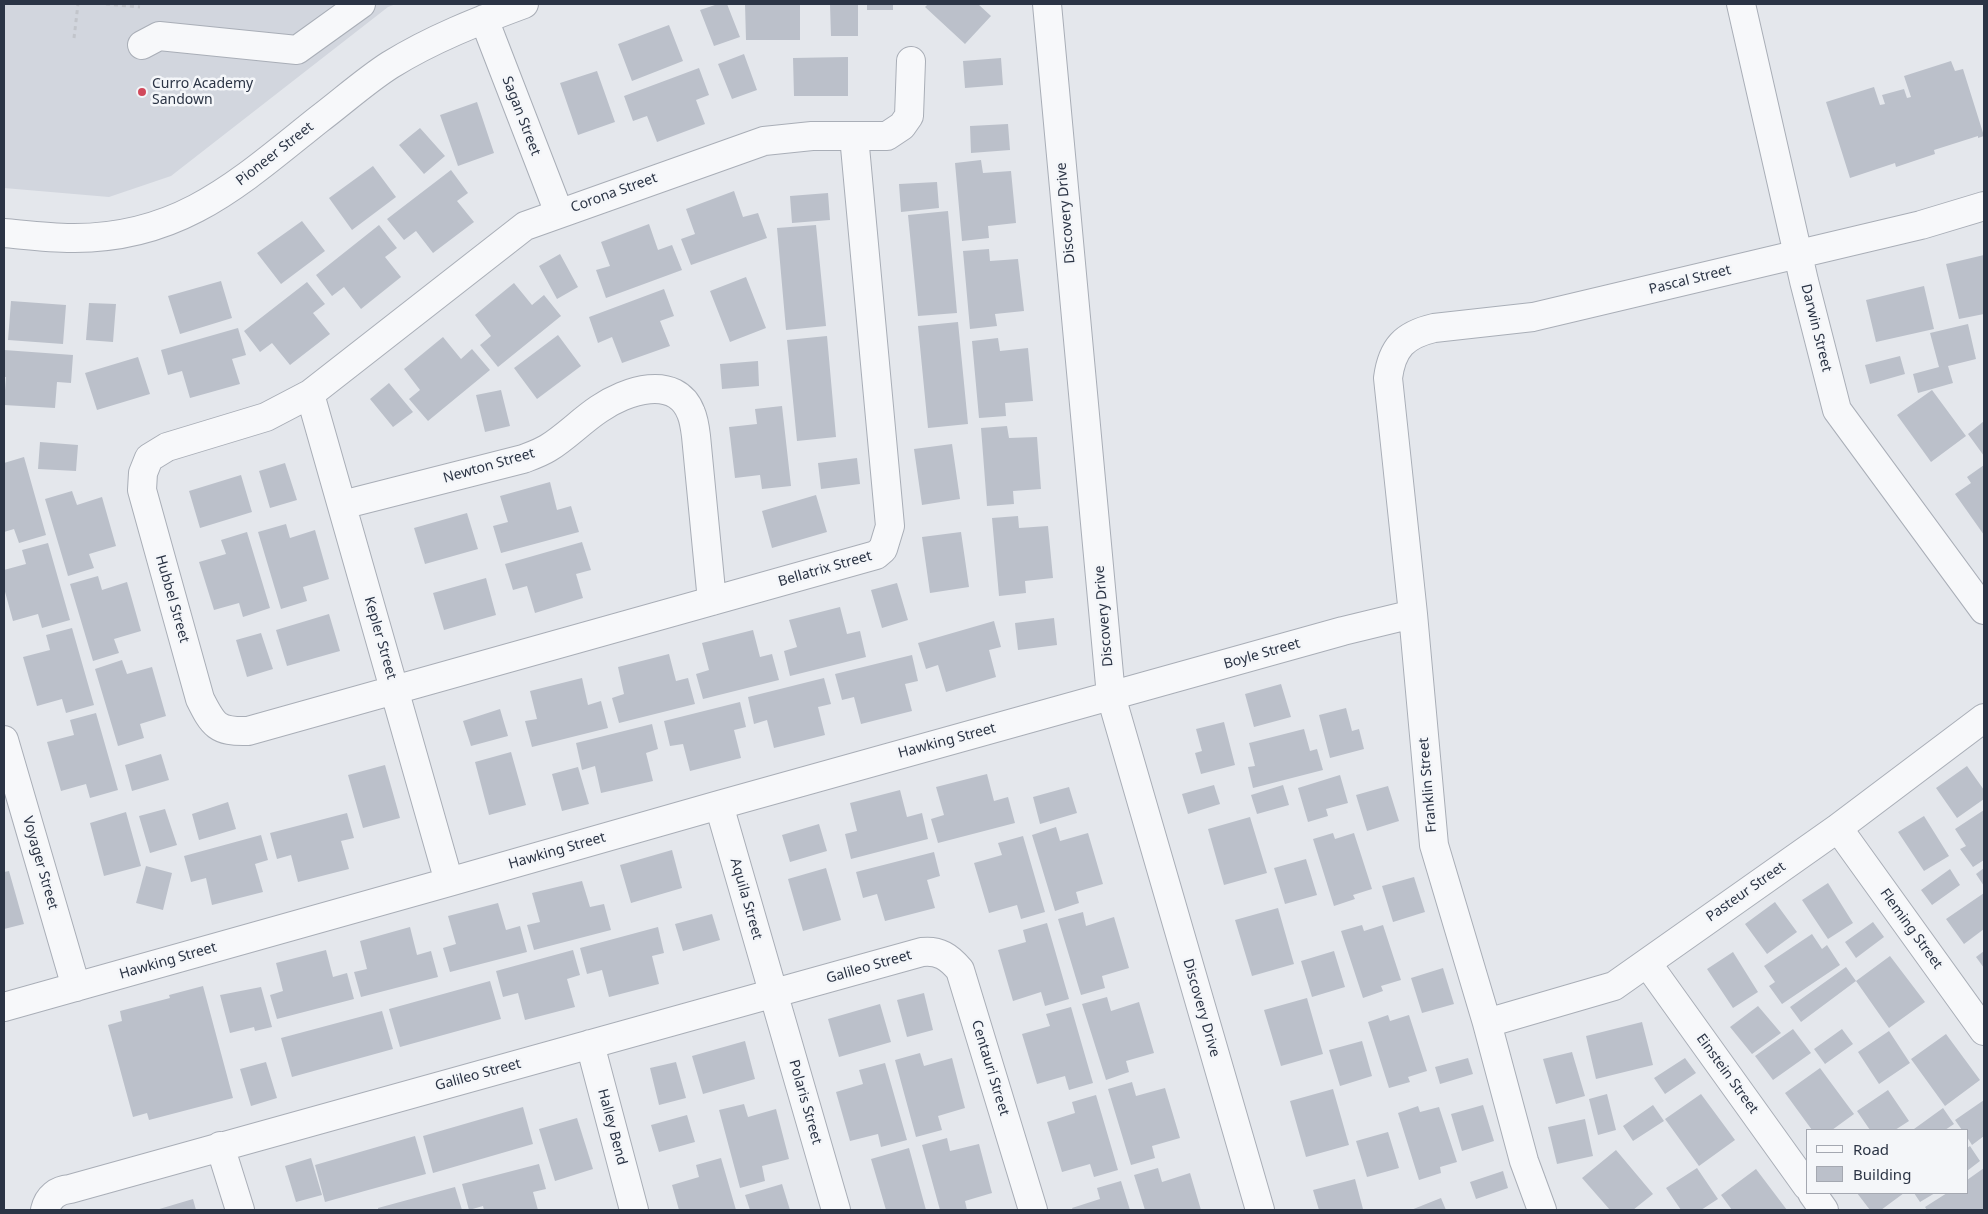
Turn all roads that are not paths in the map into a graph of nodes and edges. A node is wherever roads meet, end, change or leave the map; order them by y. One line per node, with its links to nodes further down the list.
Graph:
1 (362, 4): 6 (street)
2 (524, 4): 5 (street, Pioneer Street)
3 (1046, 4): 20 (street, Discovery Drive)
4 (1740, 4): 12 (street, Darwin Street)
5 (484, 19): 10 (street, Sagan Street); 11 (street, Pioneer Street)
6 (142, 45)
7 (911, 61): 8 (street, Corona Street)
8 (854, 136): 10 (street, Corona Street); 16 (street, Bellatrix Street)
9 (1984, 206): 12 (street, Pascal Street)
10 (559, 213): 14 (street, Corona Street)
11 (4, 233)
12 (1798, 254): 13 (street, Pascal Street); 17 (street, Darwin Street)
13 (1398, 348): 18 (street, Franklin Street)
14 (310, 394): 15 (street, Kepler Street); 19 (street, Hubbel Street)
15 (342, 505): 16 (street, Newton Street); 19 (street, Kepler Street)
16 (712, 601): 19 (street, Bellatrix Street)
17 (1984, 610)
18 (1413, 614): 20 (street, Boyle Street); 32 (street, Franklin Street)
19 (394, 690): 26 (street, Kepler Street)
20 (1111, 696): 24 (street, Hawking Street); 43 (street, Discovery Drive)
21 (1984, 718): 25 (street, Pasteur Street)
22 (4, 740): 23 (street, Voyager Street)
23 (12, 801): 29 (street, Voyager Street)
24 (719, 804): 26 (street, Hawking Street); 30 (street, Aquila Street)
25 (1838, 828): 28 (street, Pasteur Street); 33 (street, Fleming Street)
26 (449, 882): 29 (street, Hawking Street)
27 (922, 952): 30 (street, Galileo Street); 42 (street, Centauri Street)
28 (1647, 963): 32 (street, Pasteur Street); 36 (street, Einstein Street)
29 (76, 987): 31 (street, Hawking Street)
30 (773, 994): 34 (street, Galileo Street); 41 (street, Polaris Street)
31 (4, 1007)
32 (1487, 1023): 44 (street, Franklin Street)
33 (1984, 1031)
34 (590, 1044): 35 (street, Galileo Street); 40 (street, Halley Bend)
35 (220, 1146): 38 (street, Galileo Street); 39 (street)
36 (1806, 1185)
37 (1813, 1194): 45 (street)
38 (45, 1210)
39 (240, 1210)
40 (634, 1210)
41 (836, 1210)
42 (1033, 1210)
43 (1260, 1210)
44 (1542, 1210)
45 (1824, 1210)

